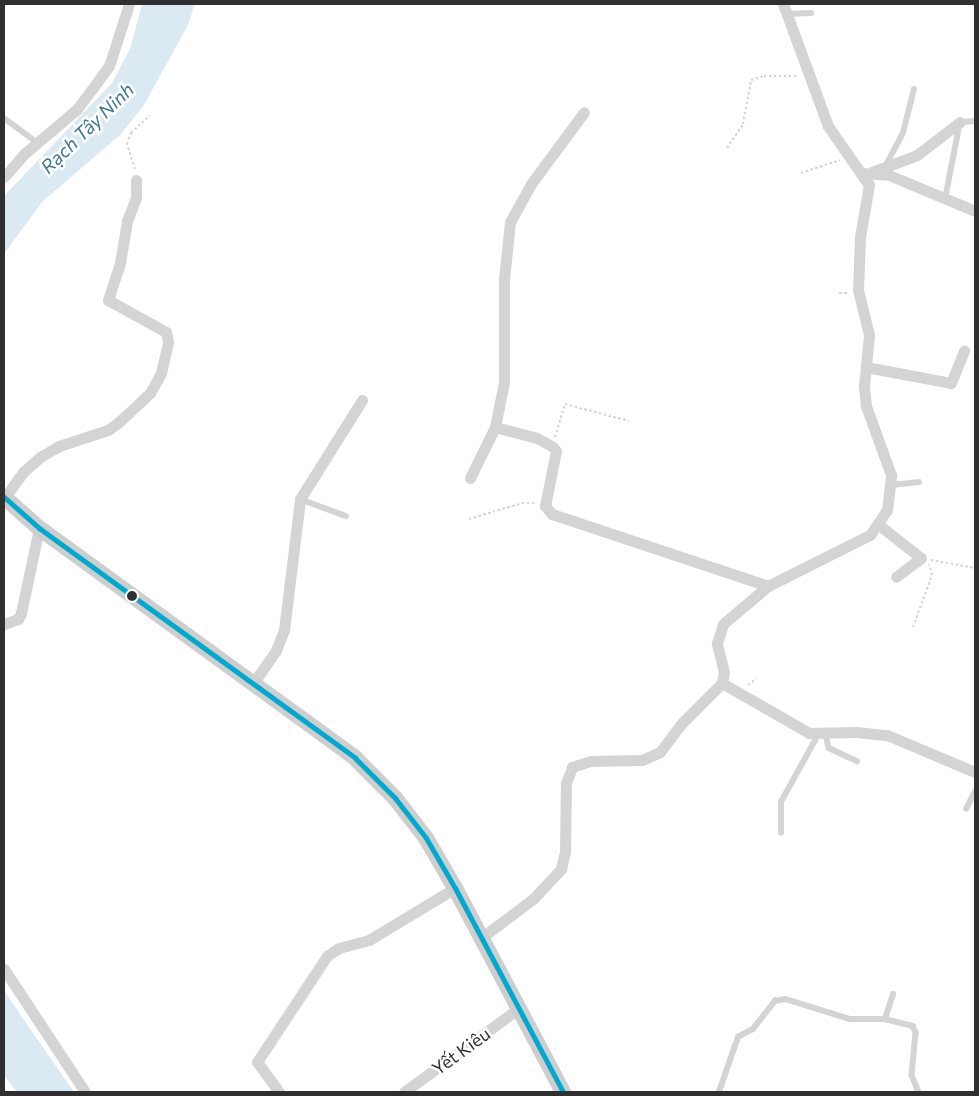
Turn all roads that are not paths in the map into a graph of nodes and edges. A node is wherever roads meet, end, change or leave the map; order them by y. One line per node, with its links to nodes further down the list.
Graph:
1 (129, 4): 9 (street)
2 (784, 9): 3 (lane); 11 (street)
3 (811, 13)
4 (914, 89): 10 (lane)
5 (584, 112): 19 (street)
6 (4, 118): 9 (lane)
7 (975, 121): 8 (lane)
8 (960, 122): 10 (street); 14 (lane)
9 (38, 143): 12 (street)
10 (885, 167): 11 (street)
11 (866, 173): 14 (street); 17 (street)
12 (4, 177)
13 (136, 180): 23 (street)
14 (946, 199): 15 (street)
15 (975, 211)
16 (964, 350): 17 (street)
17 (866, 367): 22 (street)
18 (362, 400): 24 (street)
19 (495, 427): 20 (street); 29 (street)
20 (470, 478)
21 (919, 482): 22 (lane)
22 (891, 485): 26 (street)
23 (4, 497): 27 (main road)
24 (300, 499): 25 (lane); 31 (street)
25 (346, 516)
26 (879, 525): 28 (street); 29 (street)
27 (39, 528): 30 (street); 31 (main road)
28 (896, 577)
29 (768, 586): 32 (street)
30 (4, 624)
31 (254, 682): 39 (main road)
32 (722, 683): 33 (street); 40 (street)
33 (822, 734): 34 (lane); 35 (street); 38 (lane)
34 (857, 761)
35 (974, 769)
36 (975, 791): 37 (lane)
37 (966, 809)
38 (781, 833)
39 (455, 888): 40 (main road); 46 (street)
40 (481, 938): 43 (main road)
41 (4, 969): 45 (street)
42 (893, 994): 44 (lane)
43 (518, 1010): 47 (street, Yết Kiêu); 48 (main road)
44 (885, 1019): 49 (lane); 50 (lane)
45 (85, 1092)
46 (279, 1092)
47 (404, 1092)
48 (563, 1092)
49 (719, 1092)
50 (919, 1092)

